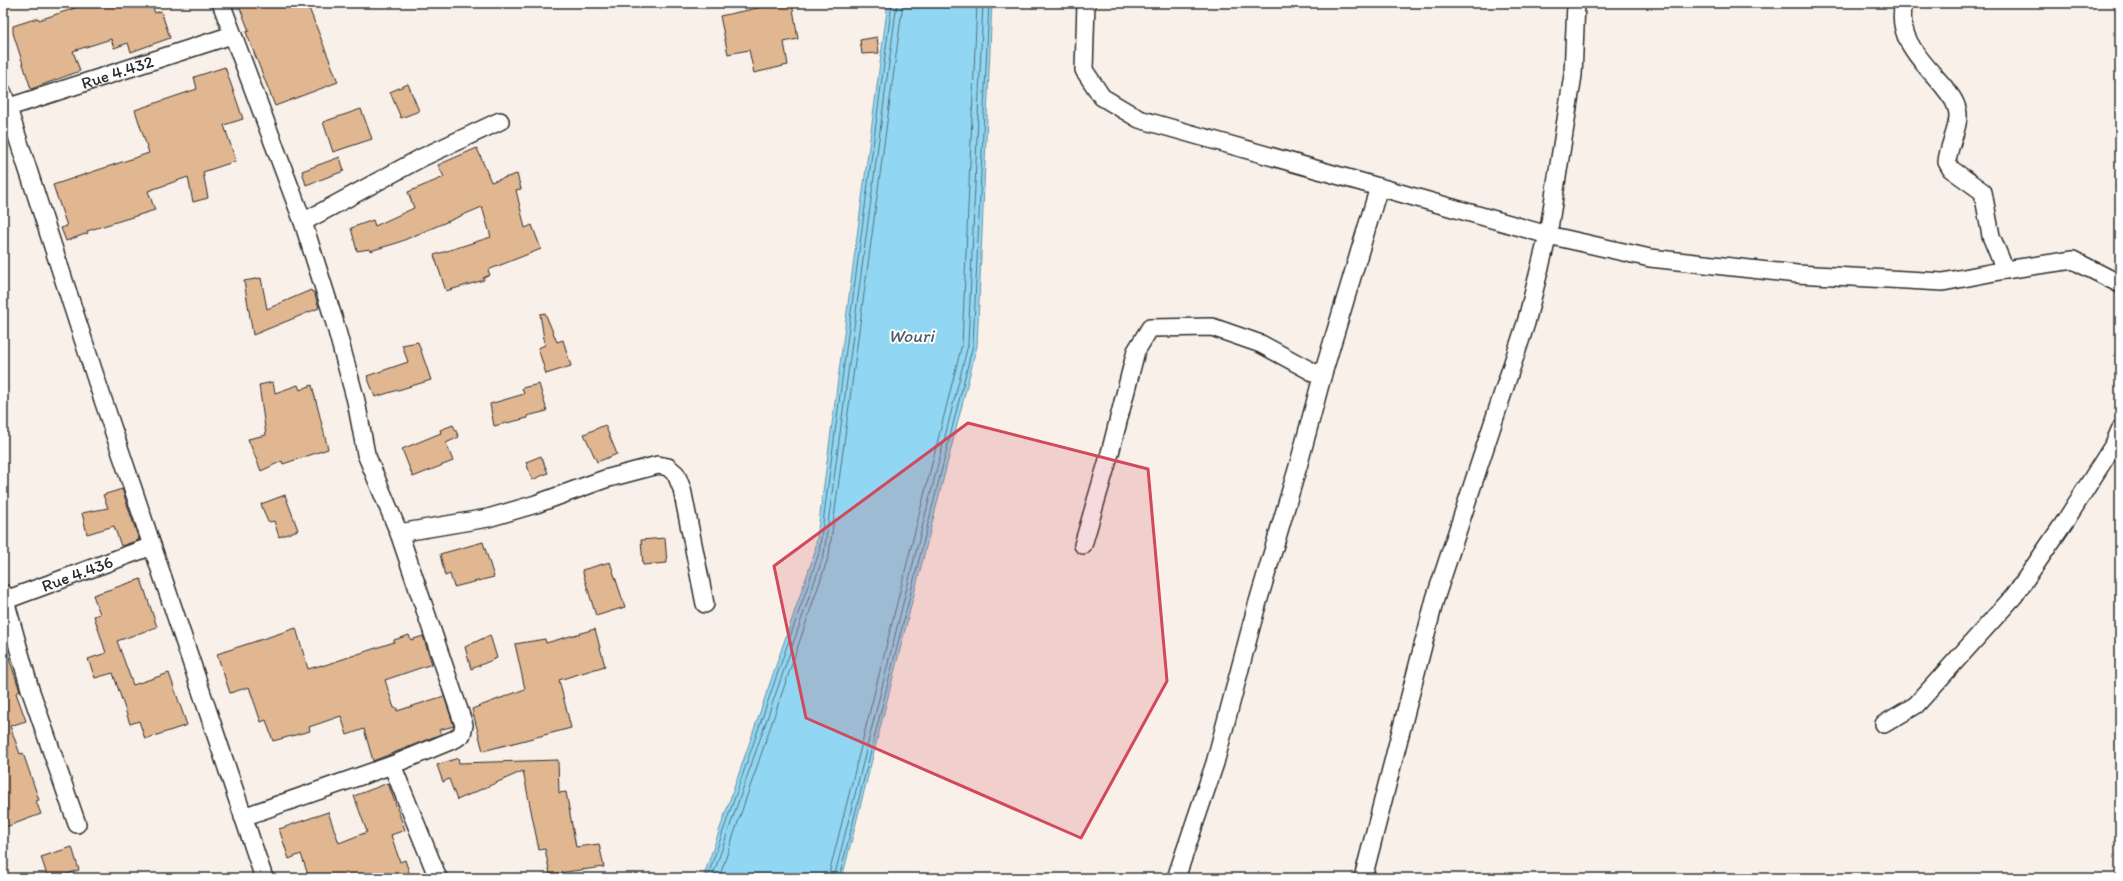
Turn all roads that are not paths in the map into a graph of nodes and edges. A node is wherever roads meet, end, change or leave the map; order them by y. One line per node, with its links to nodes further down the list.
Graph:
1 (221, 3): 5 (street)
2 (1086, 3): 8 (street)
3 (1576, 3): 10 (street)
4 (1904, 3): 11 (street)
5 (232, 35): 6 (street, Rue 4.432); 9 (street)
6 (5, 103): 17 (street)
7 (500, 121): 9 (street)
8 (1379, 187): 10 (street); 13 (street)
9 (303, 222): 15 (street)
10 (1548, 235): 11 (street); 27 (street)
11 (2005, 270): 12 (street)
12 (2120, 284)
13 (1322, 377): 16 (street); 26 (street)
14 (2120, 430): 20 (street)
15 (399, 533): 19 (street); 21 (street)
16 (1083, 545)
17 (152, 546): 18 (street, Rue 4.436); 22 (street)
18 (4, 598): 23 (street)
19 (705, 604)
20 (1884, 724)
21 (392, 764): 22 (street); 25 (street)
22 (243, 817): 24 (street)
23 (77, 824)
24 (264, 878)
25 (438, 878)
26 (1176, 878)
27 (1363, 878)

